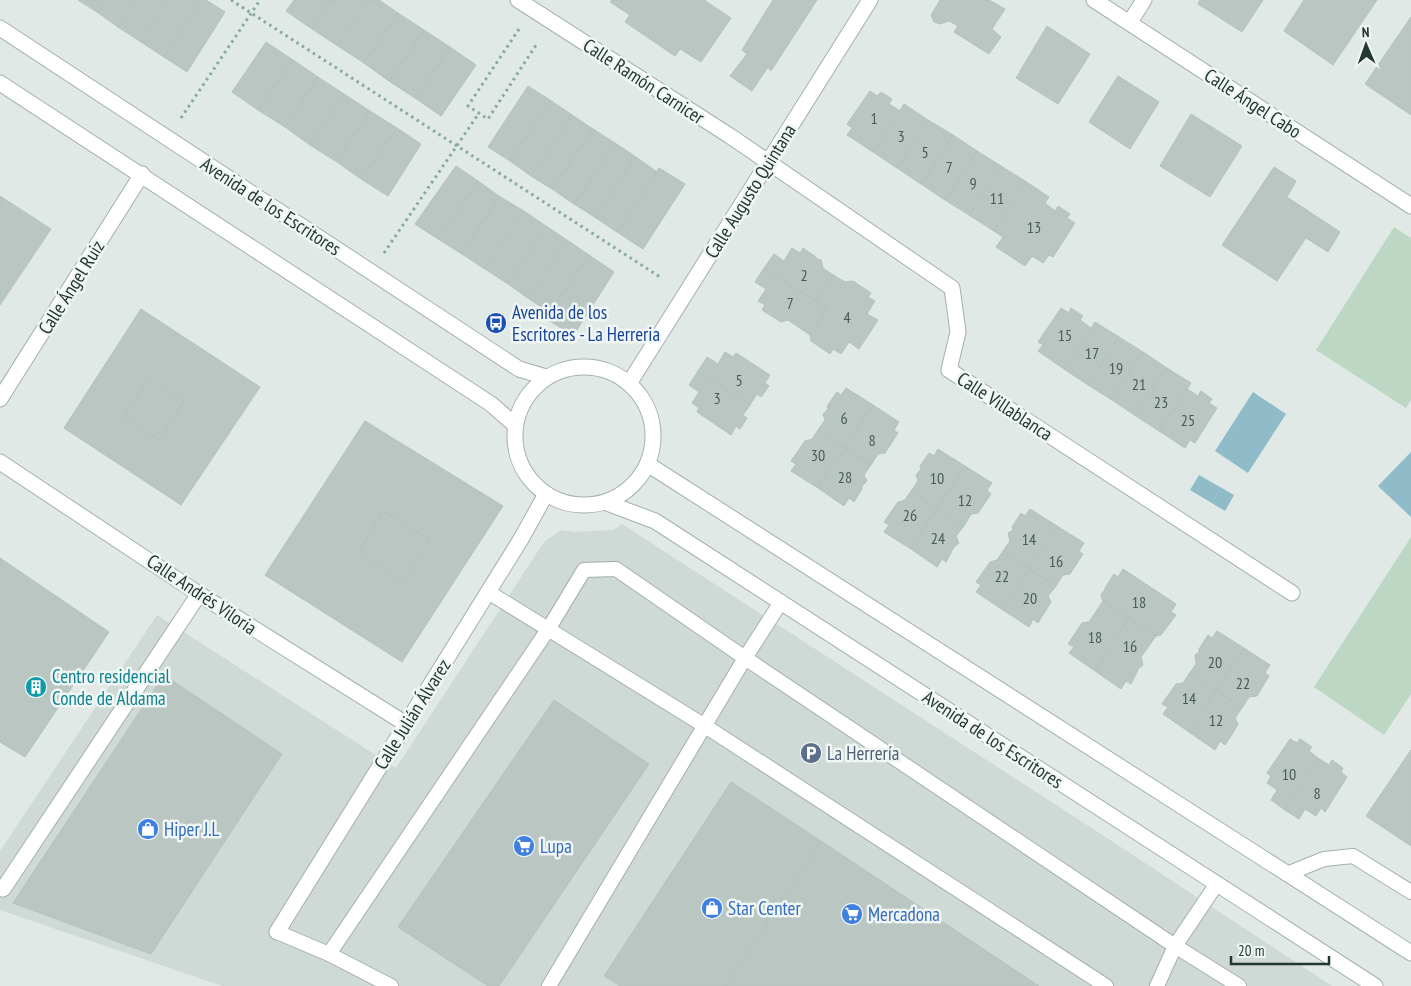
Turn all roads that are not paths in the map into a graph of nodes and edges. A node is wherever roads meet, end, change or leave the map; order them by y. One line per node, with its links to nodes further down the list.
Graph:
1 (518, 0): 8 (street, Calle Ramón Carnicer)
2 (870, 0): 8 (street, Calle Augusto Quintana)
3 (1094, 0): 5 (street, Calle Ángel Cabo)
4 (1144, 0): 5 (street)
5 (1130, 22): 10 (street, Calle Ángel Cabo)
6 (0, 28): 11 (street, Avenida de los Escritores)
7 (0, 83): 9 (street)
8 (769, 162): 12 (street, Calle Augusto Quintana); 20 (street, Calle Villablanca)
9 (142, 174): 13 (street, Calle Ángel Ruiz); 14 (street)
10 (1411, 206)
11 (546, 377): 12 (street); 14 (street)
12 (630, 382): 16 (street)
13 (0, 399)
14 (515, 425): 17 (street)
15 (0, 462): 21 (street, Calle Andrés Viloria)
16 (649, 465): 18 (street); 27 (street)
17 (546, 494): 18 (street); 19 (street, Calle Julián Álvarez)
18 (607, 503): 22 (street, Avenida de los Escritores)
19 (488, 592): 23 (lane); 25 (street, Calle Julián Álvarez)
20 (1292, 593)
21 (199, 594): 25 (street, Calle Andrés Viloria); 29 (street)
22 (781, 602): 24 (lane); 28 (street, Avenida de los Escritores)
23 (549, 628): 24 (lane); 26 (lane); 34 (lane)
24 (745, 658): 26 (lane); 32 (lane)
25 (406, 724): 31 (street, Calle Julián Álvarez)
26 (705, 726): 36 (lane); 37 (lane)
27 (1287, 874): 30 (lane); 33 (street)
28 (1216, 885): 32 (lane); 40 (street, Avenida de los Escritores)
29 (3, 889)
30 (1411, 892)
31 (277, 932): 34 (lane)
32 (1175, 946): 38 (lane); 39 (lane)
33 (1411, 953)
34 (329, 954): 35 (lane)
35 (391, 986)
36 (549, 986)
37 (1106, 986)
38 (1157, 986)
39 (1239, 986)
40 (1374, 986)

